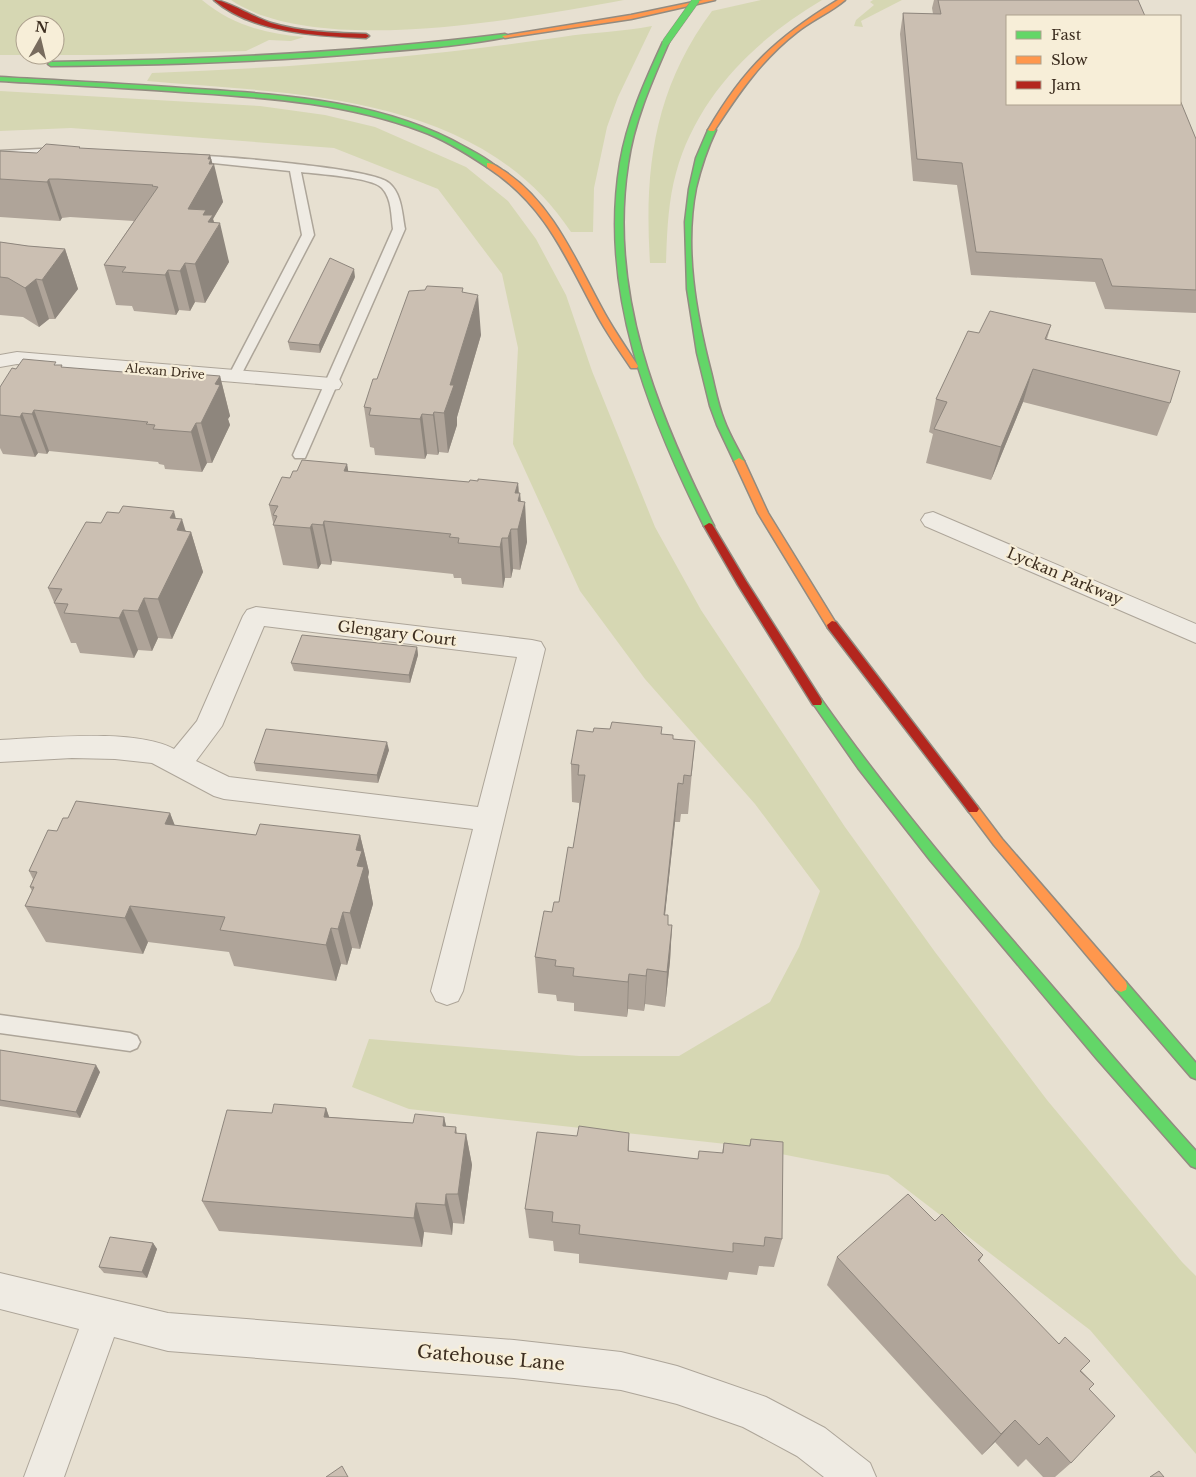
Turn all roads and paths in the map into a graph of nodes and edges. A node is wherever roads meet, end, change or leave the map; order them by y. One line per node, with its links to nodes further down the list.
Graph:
1 (217, 0): 7 (highway)
2 (696, 0): 17 (highway, bridge)
3 (712, 0): 8 (highway)
4 (842, 0): 27 (highway)
5 (554, 17): 6 (highway)
6 (464, 29)
7 (375, 36)
8 (65, 64)
9 (0, 79): 17 (highway)
10 (70, 152): 11 (lane)
11 (0, 154)
12 (178, 157): 13 (lane)
13 (295, 168): 15 (lane); 16 (lane)
14 (0, 361): 15 (street, Alexan Drive)
15 (234, 377): 16 (street, Alexan Drive)
16 (331, 384): 18 (lane)
17 (650, 391): 28 (highway)
18 (300, 455)
19 (933, 520): 20 (street, Lyckan Parkway)
20 (1196, 634)
21 (0, 751): 22 (street)
22 (178, 764): 23 (street); 23 (street, Glengary Court)
23 (490, 820): 24 (street, Glengary Court)
24 (447, 991)
25 (0, 1024): 26 (lane)
26 (130, 1042)
27 (1196, 1072)
28 (1196, 1161)
29 (0, 1291): 30 (street, Gatehouse Lane)
30 (103, 1315): 31 (street); 32 (street, Gatehouse Lane)
31 (44, 1477)
32 (856, 1477)

